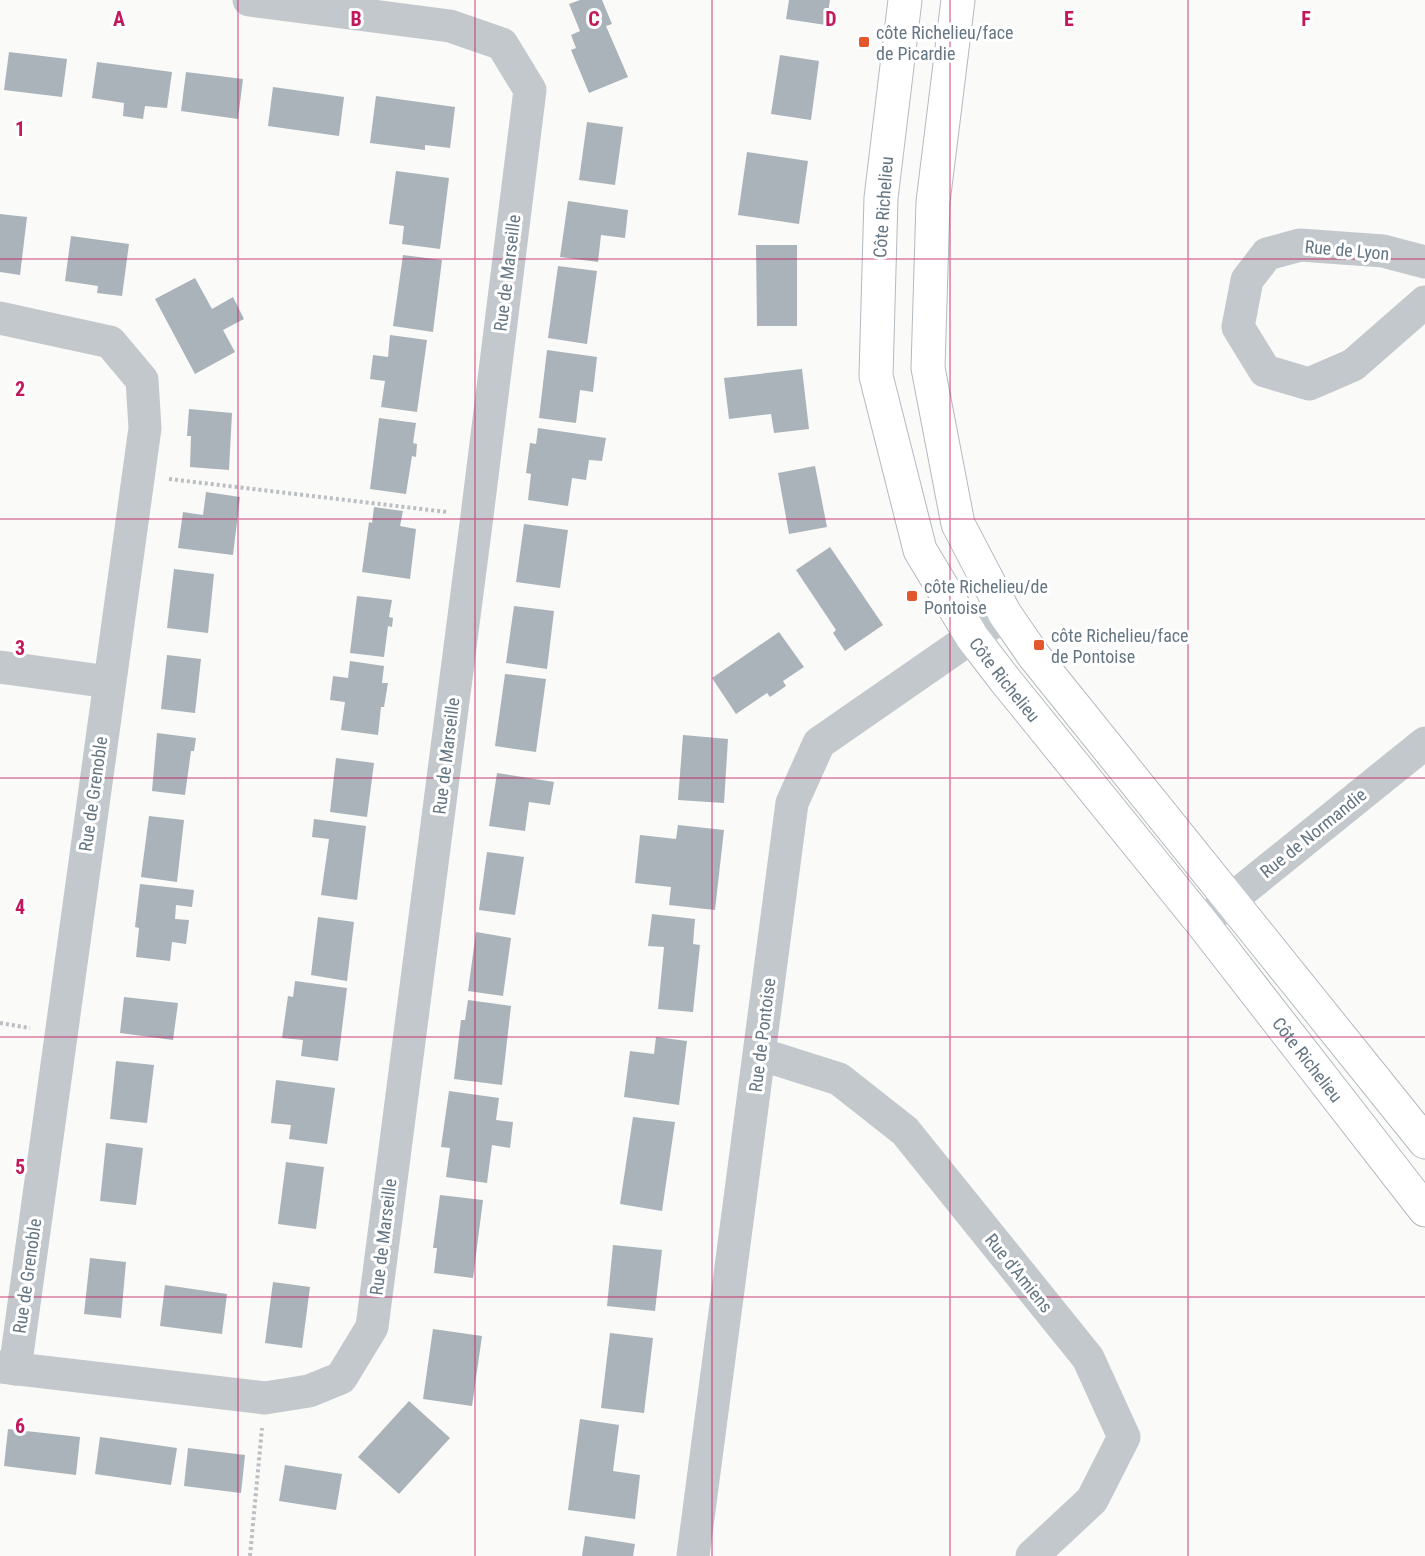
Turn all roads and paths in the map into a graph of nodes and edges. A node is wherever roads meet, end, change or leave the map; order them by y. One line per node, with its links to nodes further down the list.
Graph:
1 (249, 0): 8 (street, Rue de Marseille)
2 (905, 0): 10 (street, Côte Richelieu)
3 (958, 0): 9 (street, Côte Richelieu)
4 (1425, 262): 5 (street, Rue de Lyon)
5 (1425, 302)
6 (0, 318): 7 (street, Rue de Grenoble)
7 (138, 475): 8 (path); 12 (street, Rue de Grenoble)
8 (477, 516): 20 (street, Rue de Marseille)
9 (1005, 614): 10 (street, Rue de Pontoise); 14 (street, Côte Richelieu)
10 (972, 637): 15 (street, Côte Richelieu); 16 (street, Rue de Pontoise)
11 (0, 667): 12 (street)
12 (109, 682): 19 (street, Rue de Grenoble)
13 (1425, 743): 14 (street, Rue de Normandie)
14 (1231, 900): 15 (street, Rue de Normandie); 17 (street, Côte Richelieu)
15 (1202, 923): 18 (street, Côte Richelieu)
16 (760, 1054): 22 (street, Rue de Pontoise); 23 (street, Rue d'Amiens)
17 (1425, 1142)
18 (1425, 1210)
19 (7, 1368): 20 (street, Rue de Marseille)
20 (265, 1398): 21 (path)
21 (250, 1556)
22 (693, 1556)
23 (1032, 1556)

